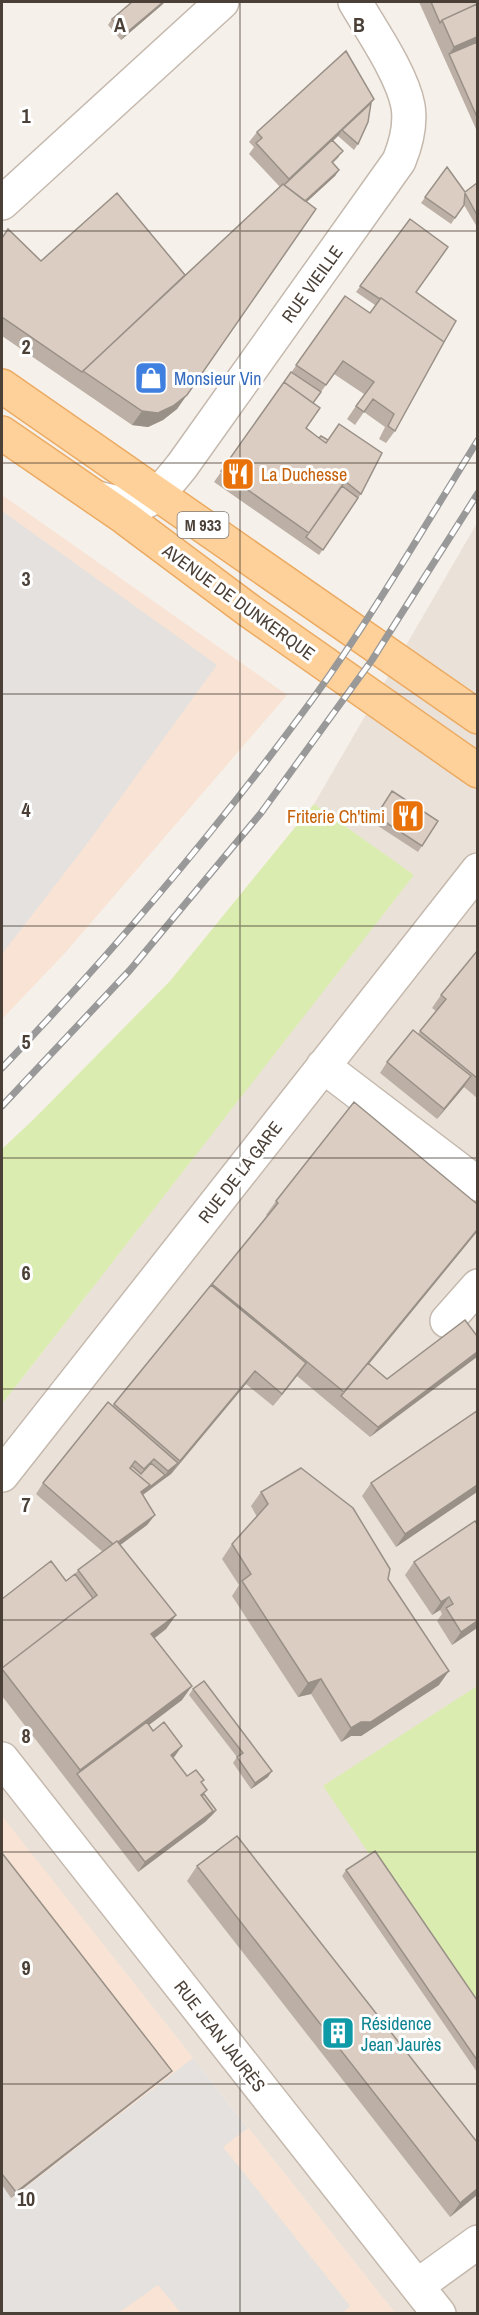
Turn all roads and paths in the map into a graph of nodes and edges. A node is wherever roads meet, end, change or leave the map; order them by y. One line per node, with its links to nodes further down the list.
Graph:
1 (222, 2): 3 (street)
2 (355, 2): 6 (street, RUE VIEILLE)
3 (2, 203)
4 (2, 386): 6 (main road, M 933)
5 (2, 433): 7 (main road, AVENUE DE DUNKERQUE / M 933)
6 (159, 494): 7 (street, RUE VIEILLE); 8 (main road, M 933)
7 (97, 498): 9 (main road, AVENUE DE DUNKERQUE / M 933)
8 (477, 717)
9 (477, 771)
10 (477, 870): 11 (street, RUE DE LA GARE)
11 (323, 1066): 12 (street); 15 (street, RUE DE LA GARE)
12 (477, 1184)
13 (477, 1287): 14 (street)
14 (447, 1321)
15 (2, 1475)
16 (2, 1759): 18 (street, RUE JEAN JAURÈS)
17 (477, 2242): 18 (street)
18 (417, 2286): 19 (street, RUE JEAN JAURÈS)
19 (439, 2313)

